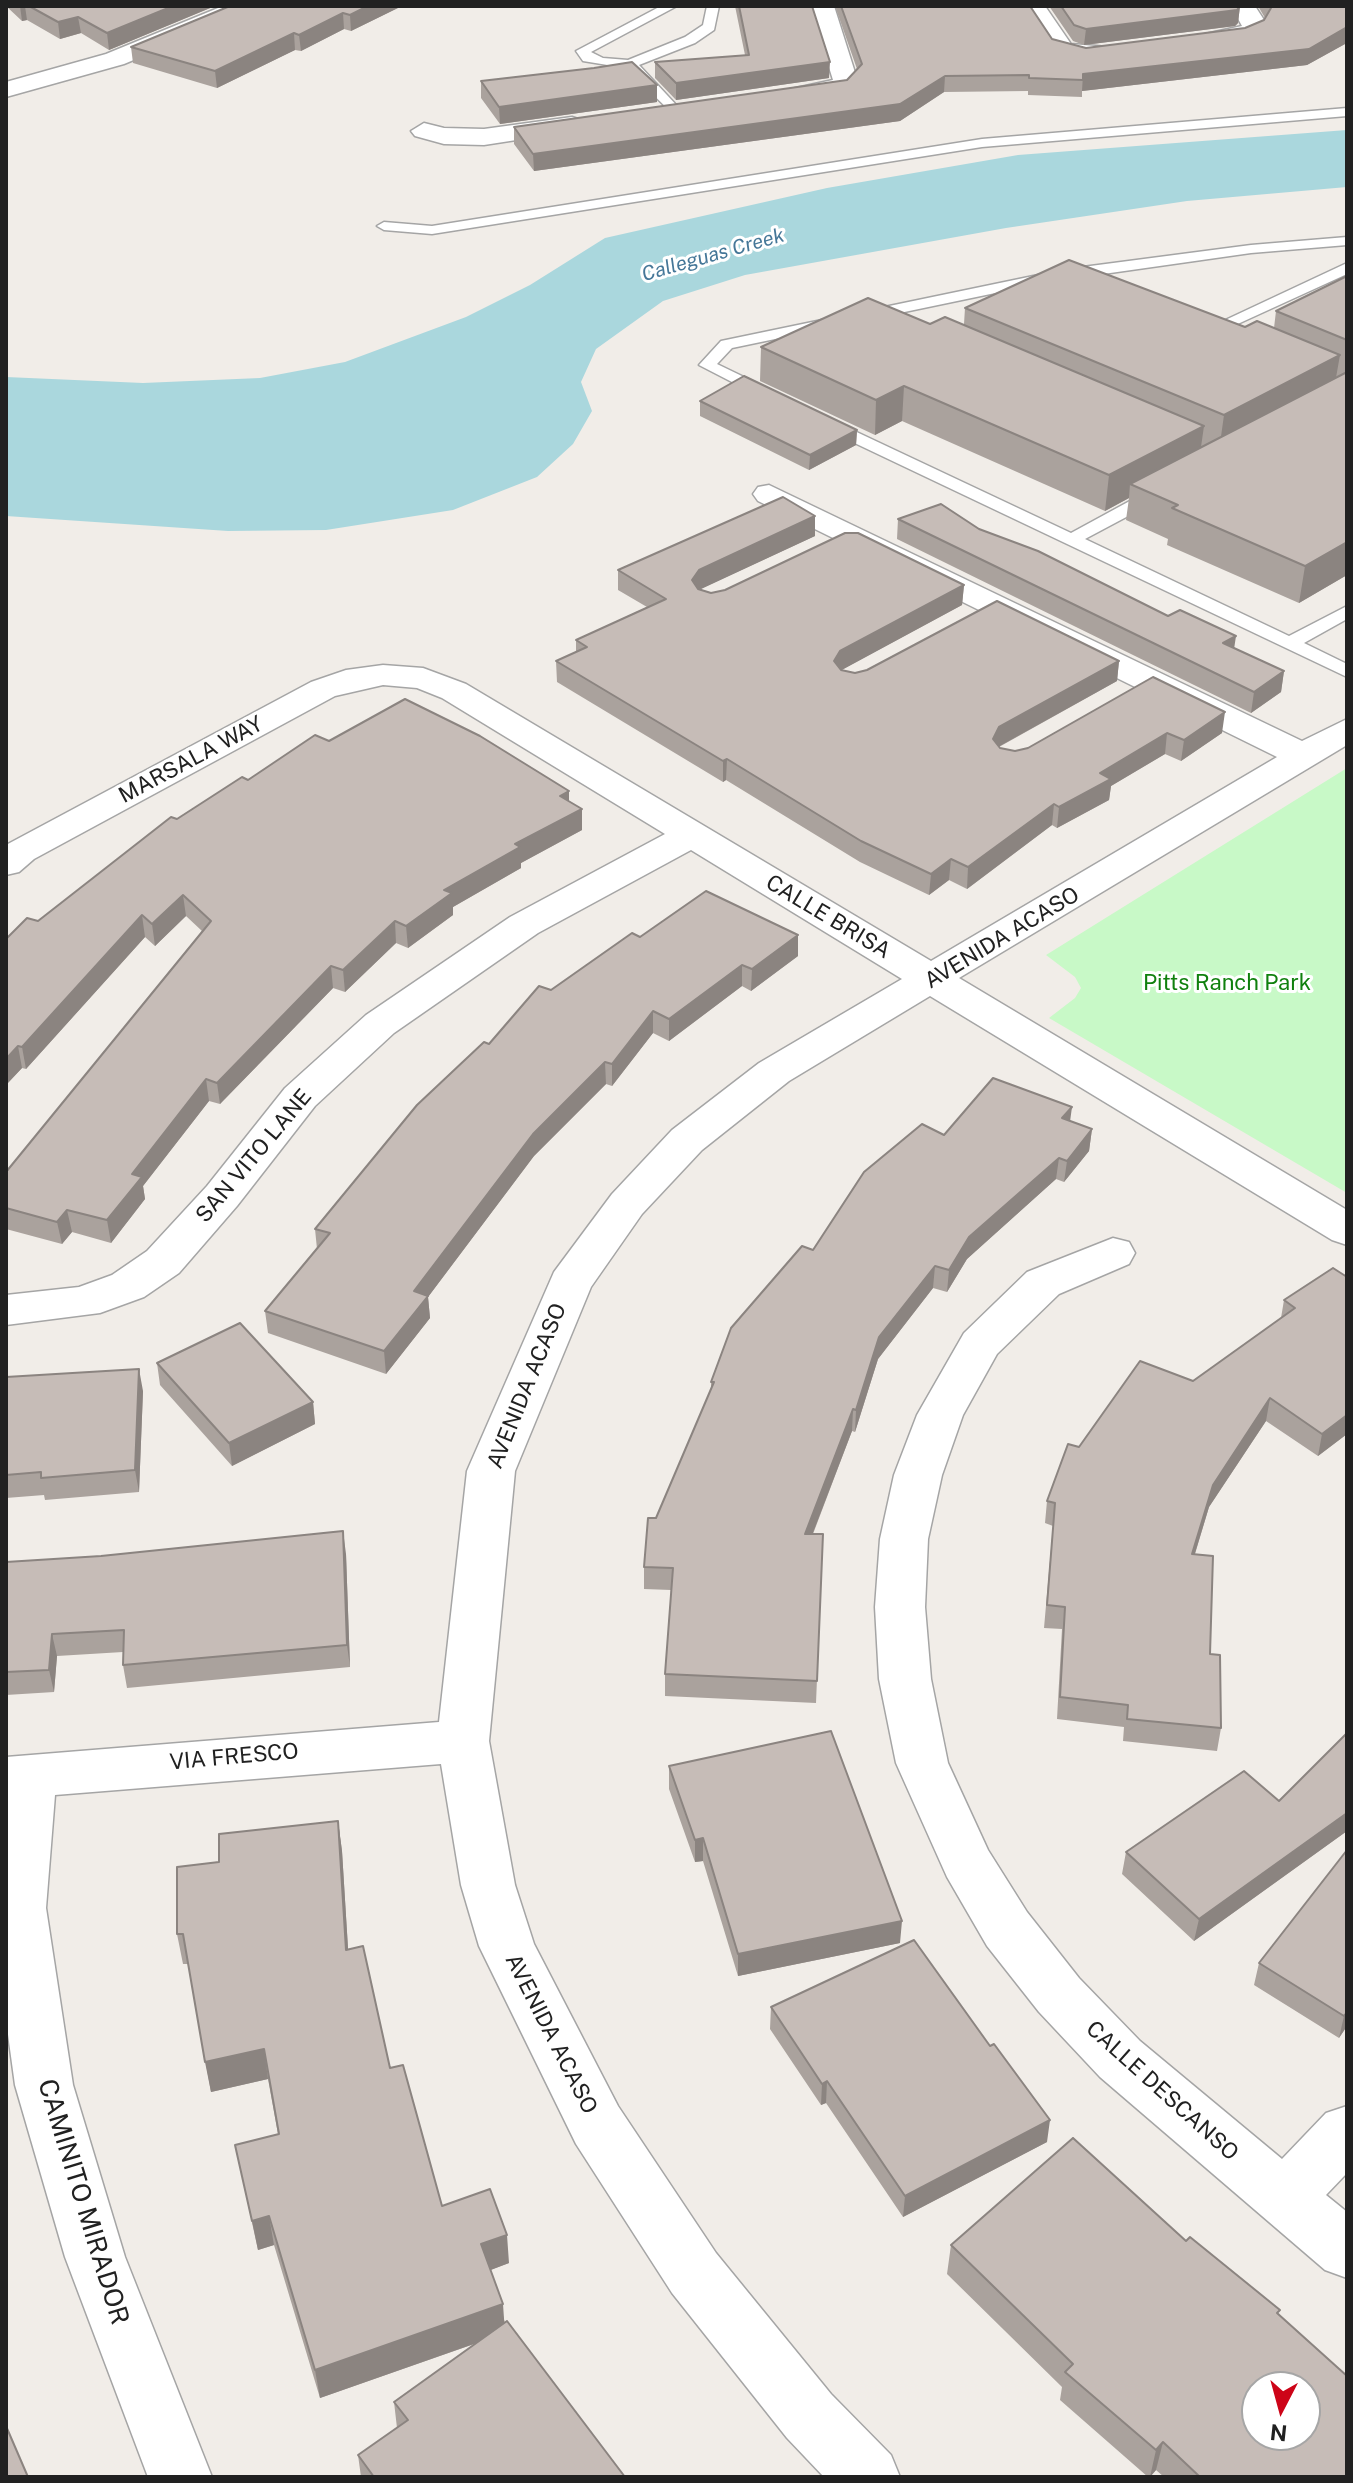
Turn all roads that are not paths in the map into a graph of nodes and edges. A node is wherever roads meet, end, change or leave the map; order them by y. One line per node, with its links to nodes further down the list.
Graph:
1 (243, 6): 11 (street)
2 (671, 6): 10 (lane)
3 (713, 6): 10 (lane)
4 (822, 6): 13 (street)
5 (1033, 6): 8 (street)
6 (1243, 6): 7 (street)
7 (1176, 45)
8 (1132, 51)
9 (14, 63): 11 (street)
10 (630, 64): 15 (lane)
11 (47, 79): 12 (street)
12 (6, 90)
13 (762, 100)
14 (704, 108): 15 (street)
15 (675, 112): 17 (street)
16 (1347, 112): 20 (lane)
17 (646, 116)
18 (602, 121): 19 (street)
19 (424, 131)
20 (384, 226)
21 (1347, 241): 23 (lane)
22 (1347, 268): 27 (lane)
23 (1075, 273): 24 (lane); 25 (lane)
24 (1109, 287)
25 (876, 313): 26 (lane); 28 (lane)
26 (905, 325)
27 (1239, 341)
28 (777, 399)
29 (819, 419): 33 (lane)
30 (1178, 482): 33 (lane)
31 (769, 494): 32 (street)
32 (853, 533): 34 (street); 35 (street)
33 (1070, 540): 38 (lane)
34 (812, 553)
35 (996, 604): 37 (street); 41 (street)
36 (1347, 611): 38 (lane)
37 (961, 623)
38 (1289, 644): 39 (lane)
39 (1347, 671)
40 (383, 675): 45 (street, CALLE BRISA); 46 (street, MARSALA WAY)
41 (1150, 680): 42 (street); 44 (street)
42 (1118, 698)
43 (1347, 730): 44 (street, AVENIDA ACASO)
44 (1304, 756): 47 (street, AVENIDA ACASO)
45 (691, 835): 47 (street, CALLE BRISA); 50 (street, SAN VITO LANE)
46 (11, 853)
47 (933, 980): 48 (street, CALLE BRISA); 51 (street, AVENIDA ACASO)
48 (1347, 1230)
49 (1113, 1253): 54 (street, CALLE DESCANSO)
50 (6, 1310)
51 (463, 1741): 52 (street, VIA FRESCO); 57 (street, AVENIDA ACASO)
52 (18, 1777): 56 (street, CAMINITO MIRADOR)
53 (1347, 2132): 54 (street)
54 (1284, 2198): 55 (street, CALLE DESCANSO)
55 (1347, 2250)
56 (180, 2477)
57 (868, 2477)

